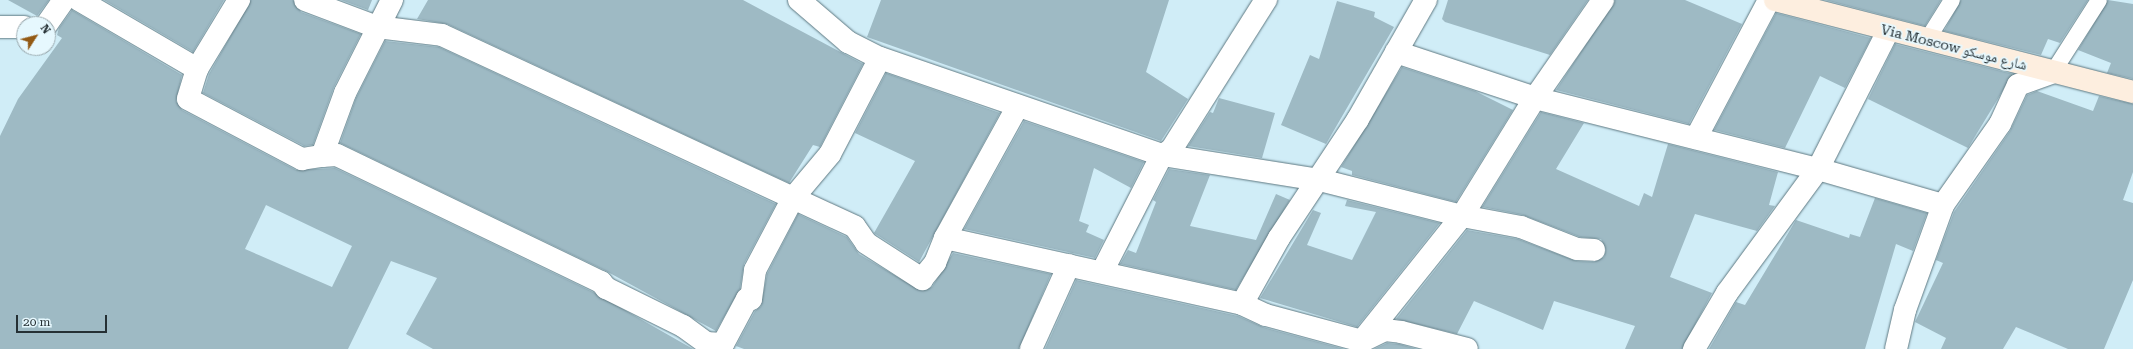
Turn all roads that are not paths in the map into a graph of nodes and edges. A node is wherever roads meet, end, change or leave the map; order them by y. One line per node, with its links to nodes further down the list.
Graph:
1 (64, 0): 14 (street)
2 (79, 0): 22 (street)
3 (239, 0): 22 (street)
4 (305, 0): 17 (street)
5 (392, 0): 17 (street)
6 (799, 0): 21 (street)
7 (1266, 0): 28 (street)
8 (1426, 0): 20 (street)
9 (1603, 0): 25 (street)
10 (1769, 0): 27 (street)
11 (1775, 0): 18 (main road, Via Moscow شارع موسكو)
12 (1952, 0): 19 (lane)
13 (2099, 0): 23 (lane)
14 (53, 16)
15 (0, 27): 16 (street)
16 (16, 27)
17 (377, 27): 29 (street); 32 (street)
18 (1888, 31): 19 (main road, Via Moscow شارع موسكو); 30 (street)
19 (1927, 40): 23 (main road, Via Moscow شارع موسكو)
20 (1396, 52): 25 (street); 31 (street)
21 (880, 58): 26 (street); 32 (street)
22 (197, 69): 29 (street)
23 (2053, 72): 24 (main road, Via Moscow شارع موسكو); 33 (street)
24 (2133, 92)
25 (1535, 98): 27 (street); 34 (street)
26 (1018, 106): 28 (street); 35 (street)
27 (1696, 138): 30 (street)
28 (1162, 155): 31 (street); 38 (street)
29 (322, 156): 32 (street)
30 (1818, 168): 33 (street); 43 (street)
31 (1320, 180): 34 (street); 39 (street)
32 (793, 198): 35 (street)
33 (1943, 205): 44 (street)
34 (1462, 216): 36 (street); 40 (street)
35 (945, 238): 37 (street)
36 (1594, 250)
37 (1069, 265): 38 (street); 41 (street)
38 (1102, 272): 39 (street)
39 (1242, 304): 40 (street)
40 (1361, 345): 42 (street)
41 (1031, 349)
42 (1467, 349)
43 (1694, 349)
44 (1896, 349)

